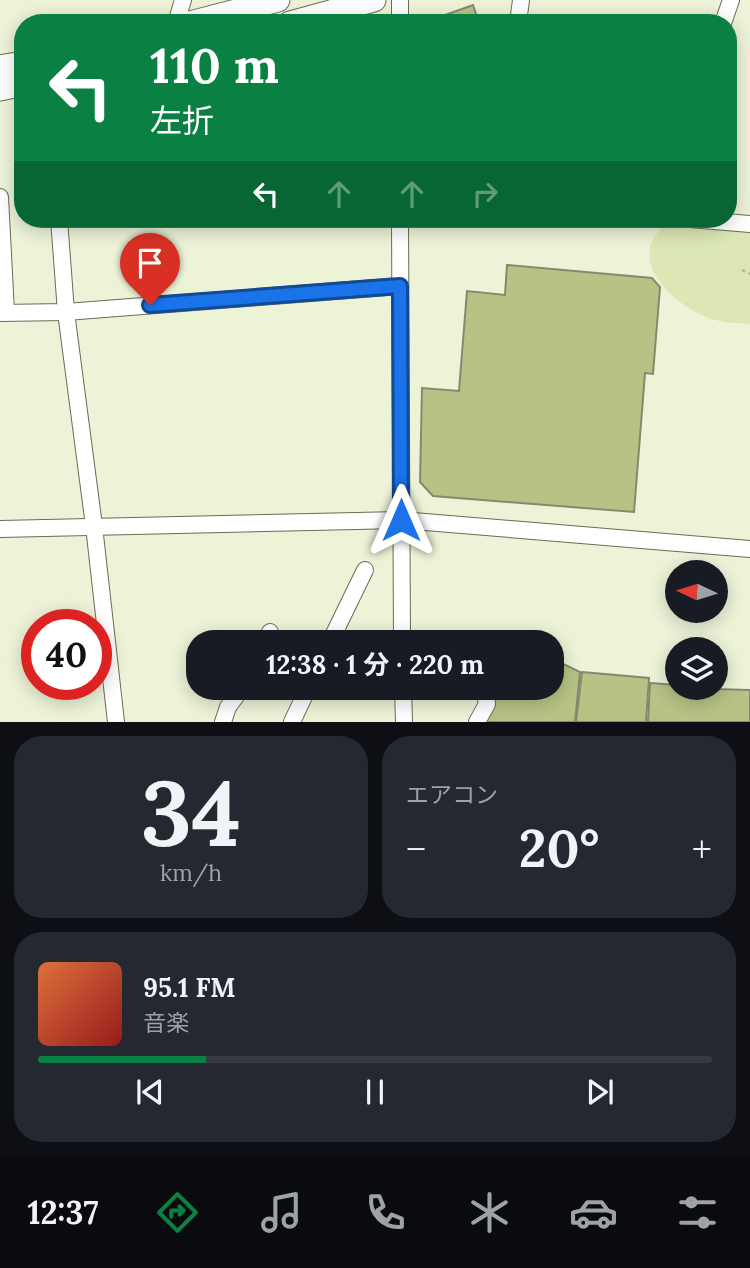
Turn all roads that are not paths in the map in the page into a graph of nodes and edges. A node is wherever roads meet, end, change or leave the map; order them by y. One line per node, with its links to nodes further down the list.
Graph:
1 (278, 0): 3 (highway)
2 (374, 0): 4 (highway)
3 (224, 14)
4 (323, 14)
5 (0, 197): 9 (street)
6 (60, 228): 10 (street)
7 (400, 228): 8 (street)
8 (400, 286): 10 (street); 11 (street)
9 (3, 312): 10 (street)
10 (66, 312): 12 (street)
11 (401, 520): 12 (street); 14 (street); 17 (street)
12 (94, 526): 13 (street); 22 (street)
13 (0, 529)
14 (750, 549)
15 (365, 570): 16 (street)
16 (336, 630)
17 (402, 630)
18 (233, 700): 23 (street)
19 (302, 700): 24 (street)
20 (403, 700): 25 (street)
21 (486, 700): 26 (street)
22 (116, 722)
23 (223, 722)
24 (292, 722)
25 (404, 722)
26 (477, 722)

